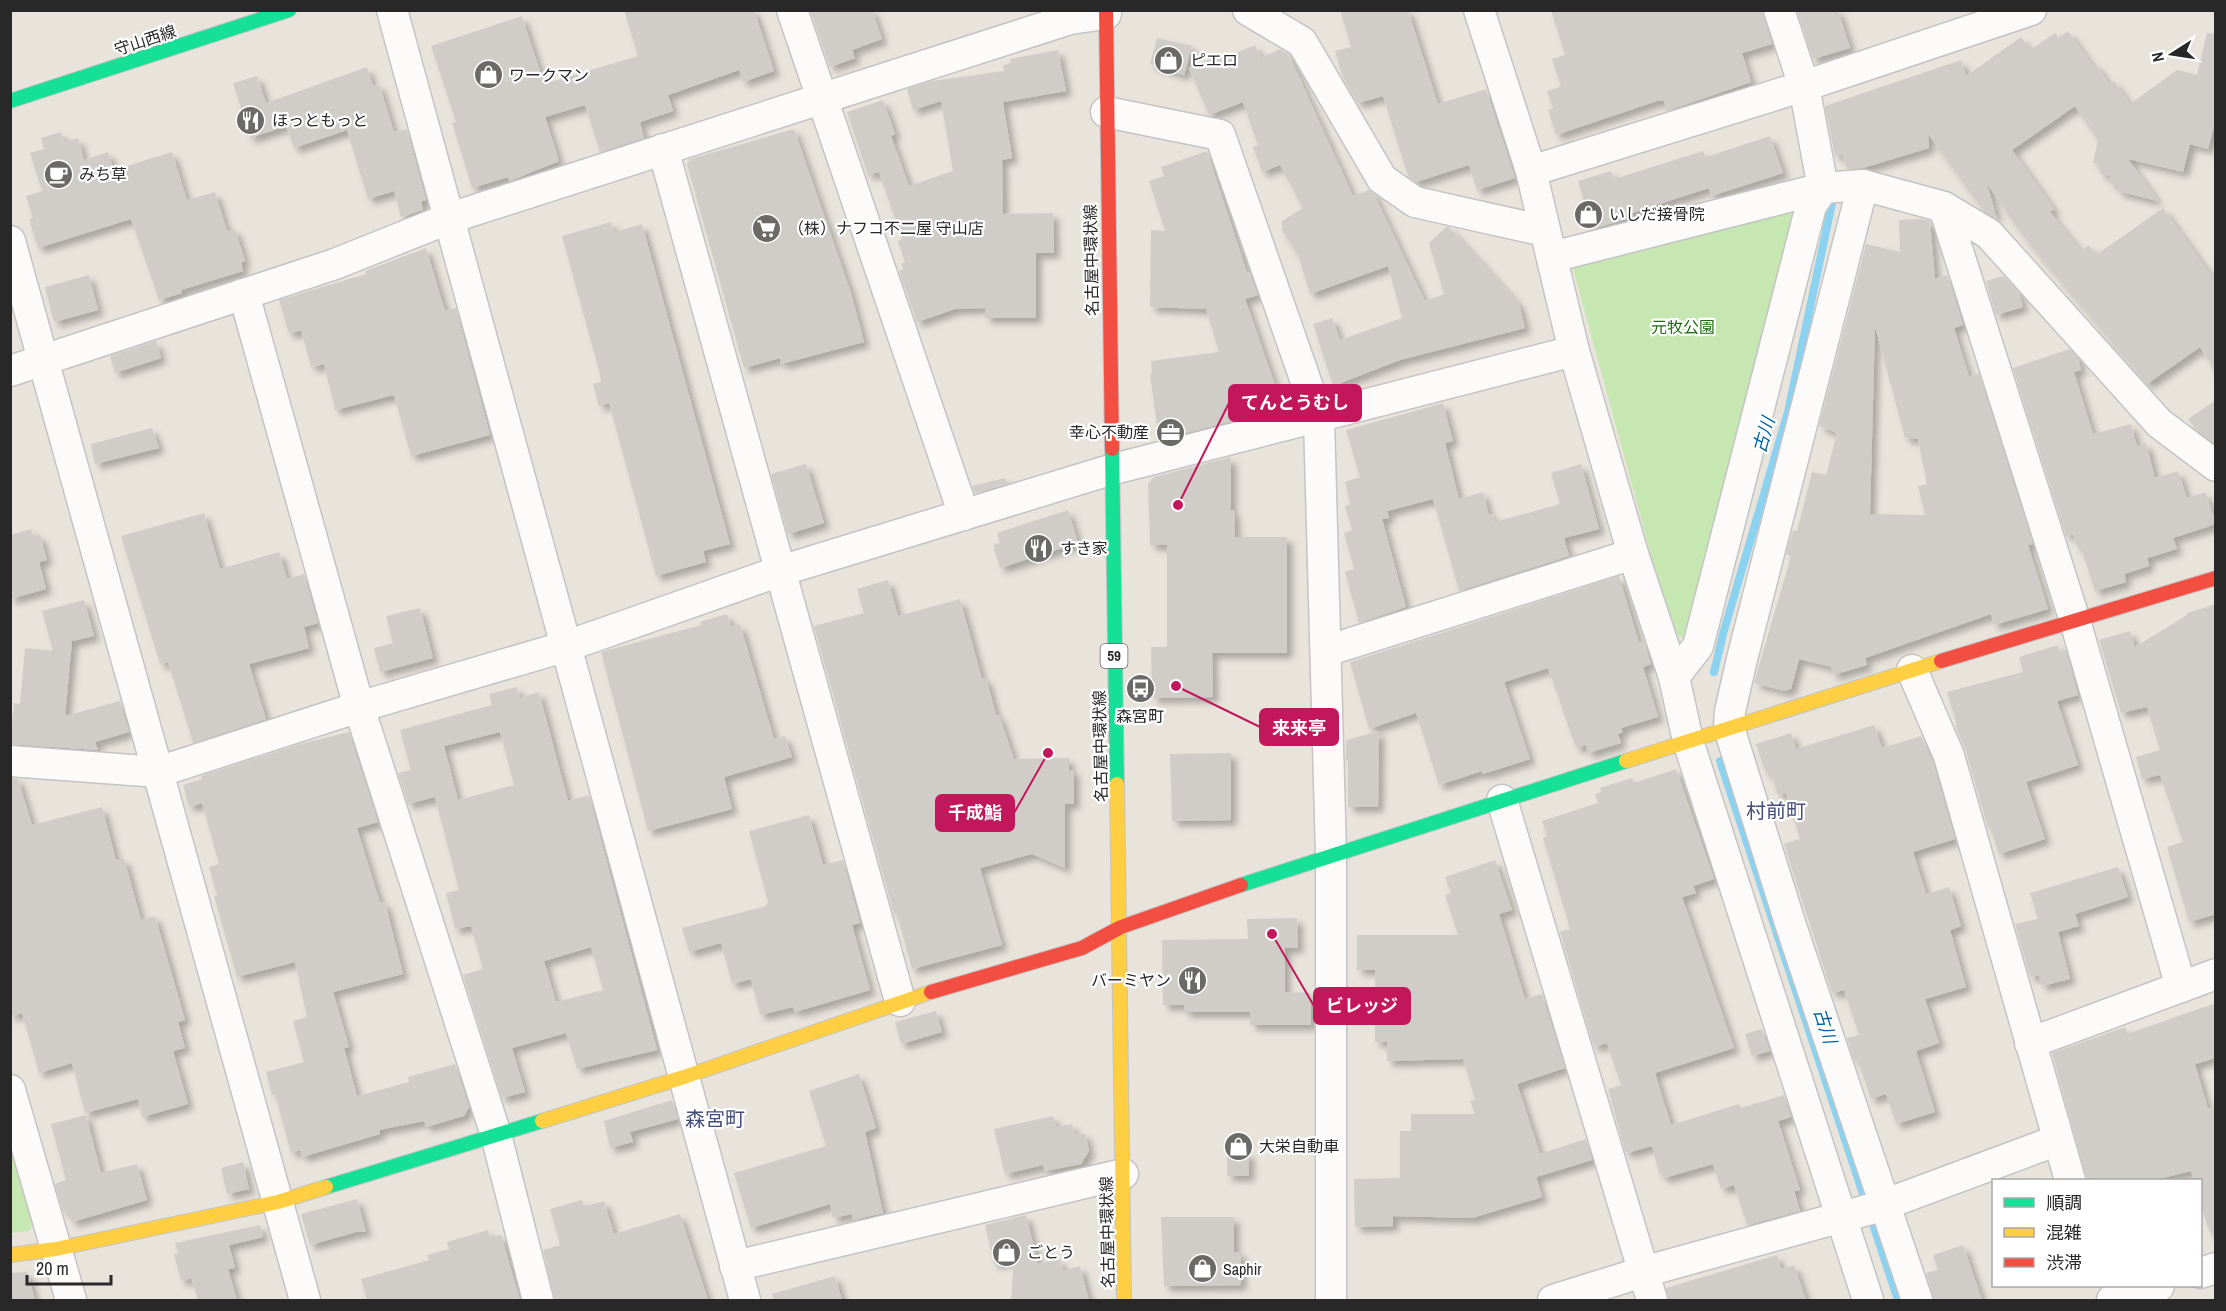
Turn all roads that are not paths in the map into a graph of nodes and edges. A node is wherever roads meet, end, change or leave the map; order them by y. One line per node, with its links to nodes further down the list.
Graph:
1 (289, 10): 11 (street, 守山西線)
2 (392, 10): 18 (street)
3 (792, 10): 10 (street)
4 (1248, 10): 20 (street)
5 (1479, 10): 14 (street)
6 (1779, 10): 9 (street)
7 (2031, 10): 9 (street)
8 (1106, 12): 10 (street); 12 (street, 名古屋中環状線 / 59)
9 (1804, 86): 14 (street); 16 (street)
10 (822, 99): 13 (street); 28 (street)
11 (10, 101)
12 (1106, 112): 25 (street); 27 (street, 名古屋中環状線 / 59)
13 (663, 149): 18 (street); 30 (street)
14 (1531, 171): 20 (street)
15 (1863, 185): 16 (street); 17 (street); 38 (street)
16 (1823, 188): 20 (street); 36 (street)
17 (1944, 207): 26 (street); 32 (street)
18 (450, 218): 21 (street); 33 (street)
19 (10, 241): 23 (street)
20 (1548, 244): 22 (street)
21 (244, 294): 23 (street); 37 (street)
22 (1574, 351): 25 (street); 29 (street)
23 (44, 360): 24 (street); 41 (street)
24 (10, 370)
25 (1319, 418): 27 (street); 34 (street)
26 (2216, 466)
27 (1110, 470): 28 (street); 44 (street, 名古屋中環状線 / 59)
28 (964, 515): 30 (street)
29 (1633, 554): 34 (street); 36 (street)
30 (780, 571): 33 (street); 47 (street)
31 (2216, 578): 32 (street)
32 (2075, 621): 35 (street); 46 (street)
33 (567, 646): 37 (street); 49 (street)
34 (1326, 651): 43 (street)
35 (1912, 670): 38 (street); 48 (street)
36 (1674, 677): 39 (street)
37 (359, 707): 41 (street); 51 (street)
38 (1729, 728): 39 (street); 56 (street)
39 (1688, 741): 42 (street); 57 (street)
40 (10, 761): 41 (street)
41 (158, 772): 55 (street)
42 (1502, 800): 43 (street); 61 (street)
43 (1331, 854): 44 (street); 68 (street)
44 (1121, 927): 47 (street); 53 (street, 名古屋中環状線 / 59)
45 (2216, 974): 46 (street)
46 (2181, 987): 48 (street)
47 (900, 1001): 49 (street)
48 (2030, 1043): 52 (street)
49 (684, 1077): 51 (street); 60 (street)
50 (10, 1090): 58 (street)
51 (496, 1135): 55 (street); 65 (street)
52 (2058, 1140): 54 (street); 56 (street)
53 (1123, 1174): 60 (street); 67 (street, 名古屋中環状線 / 59)
54 (2070, 1179)
55 (278, 1202): 58 (street); 64 (street)
56 (1881, 1206): 57 (street); 72 (street)
57 (1845, 1217): 61 (street); 71 (street)
58 (56, 1249): 59 (street); 63 (street)
59 (10, 1255)
60 (735, 1266): 66 (street)
61 (1643, 1272): 69 (street); 70 (street)
62 (2156, 1287): 73 (street)
63 (70, 1300)
64 (305, 1300)
65 (538, 1300)
66 (745, 1300)
67 (1124, 1300)
68 (1331, 1300)
69 (1553, 1300)
70 (1652, 1300)
71 (1868, 1300)
72 (1917, 1300)
73 (2110, 1300)

